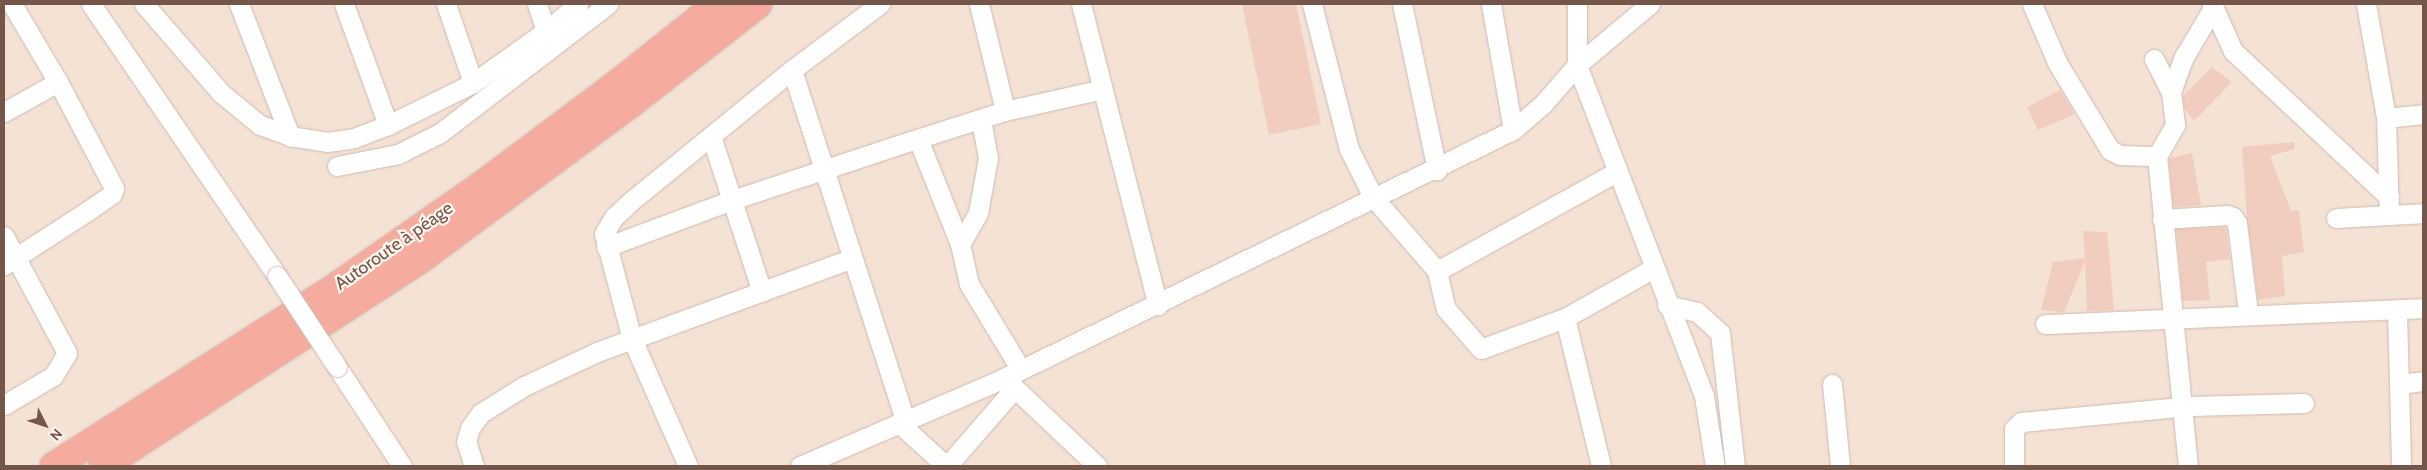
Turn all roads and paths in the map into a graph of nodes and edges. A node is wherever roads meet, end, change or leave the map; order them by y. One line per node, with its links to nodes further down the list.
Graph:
1 (12, 4): 27 (street)
2 (91, 4): 80 (street, bridge)
3 (144, 4): 38 (street)
4 (239, 4): 38 (street)
5 (344, 4): 36 (street)
6 (446, 4): 28 (street)
7 (537, 4): 23 (street)
8 (578, 4): 23 (street)
9 (608, 4): 42 (street)
10 (718, 4): 78 (highway, Autoroute à péage)
11 (758, 4): 79 (highway)
12 (880, 4): 26 (street)
13 (979, 4): 31 (street)
14 (1081, 4): 29 (street)
15 (1312, 4): 46 (street)
16 (1402, 4): 43 (street)
17 (1491, 4): 37 (street)
18 (1577, 4): 25 (street)
19 (1650, 4): 25 (street)
20 (2032, 4): 41 (street)
21 (2366, 4): 34 (street)
22 (2212, 6): 30 (street); 48 (street)
23 (546, 32): 28 (street)
24 (2154, 59): 30 (street)
25 (1577, 65): 37 (street); 45 (street)
26 (792, 70): 39 (street); 44 (street)
27 (58, 82): 32 (street); 56 (street)
28 (473, 84): 36 (street)
29 (1103, 89): 31 (street); 60 (street)
30 (2171, 92): 41 (street)
31 (1005, 111): 35 (street)
32 (4, 112)
33 (2423, 114): 34 (street)
34 (2386, 118): 48 (street)
35 (981, 119): 40 (street); 53 (street)
36 (388, 125): 38 (street)
37 (1513, 130): 43 (street)
38 (290, 136)
39 (711, 136): 47 (street); 54 (street)
40 (918, 139): 44 (street); 53 (street)
41 (2157, 156): 51 (street)
42 (337, 166)
43 (1438, 170): 46 (street)
44 (825, 172): 47 (street); 55 (street)
45 (1616, 172): 57 (street); 58 (street)
46 (1373, 197): 58 (street); 60 (street)
47 (732, 200): 54 (street); 59 (street)
48 (2389, 206): 49 (street); 50 (street)
49 (2423, 213)
50 (2336, 218)
51 (2162, 219): 64 (street); 66 (street)
52 (4, 236): 56 (street)
53 (960, 244): 69 (street)
54 (606, 247): 68 (street)
55 (852, 258): 59 (street); 76 (street)
56 (10, 261): 74 (street)
57 (1654, 268): 61 (street); 65 (street)
58 (1437, 271): 65 (street)
59 (762, 292): 68 (street)
60 (1158, 305): 69 (street)
61 (1667, 305): 86 (street); 87 (street)
62 (2423, 308): 63 (street)
63 (2396, 310): 64 (street); 72 (street)
64 (2248, 313): 66 (street)
65 (1564, 318): 85 (street)
66 (2173, 320): 67 (street); 75 (street)
67 (2045, 324)
68 (632, 339): 81 (street); 82 (street)
69 (1013, 379): 76 (street); 77 (street); 84 (street)
70 (2423, 381): 72 (street)
71 (1832, 384): 88 (street)
72 (2399, 384): 91 (street)
73 (2304, 403): 75 (street)
74 (4, 406)
75 (2185, 406): 89 (street); 90 (street)
76 (903, 424): 83 (street); 84 (street)
77 (1086, 463)
78 (54, 466)
79 (103, 466)
80 (402, 466)
81 (474, 466)
82 (688, 466)
83 (800, 466)
84 (947, 466)
85 (1601, 466)
86 (1715, 466)
87 (1735, 466)
88 (1840, 466)
89 (2014, 466)
90 (2188, 466)
91 (2401, 466)

